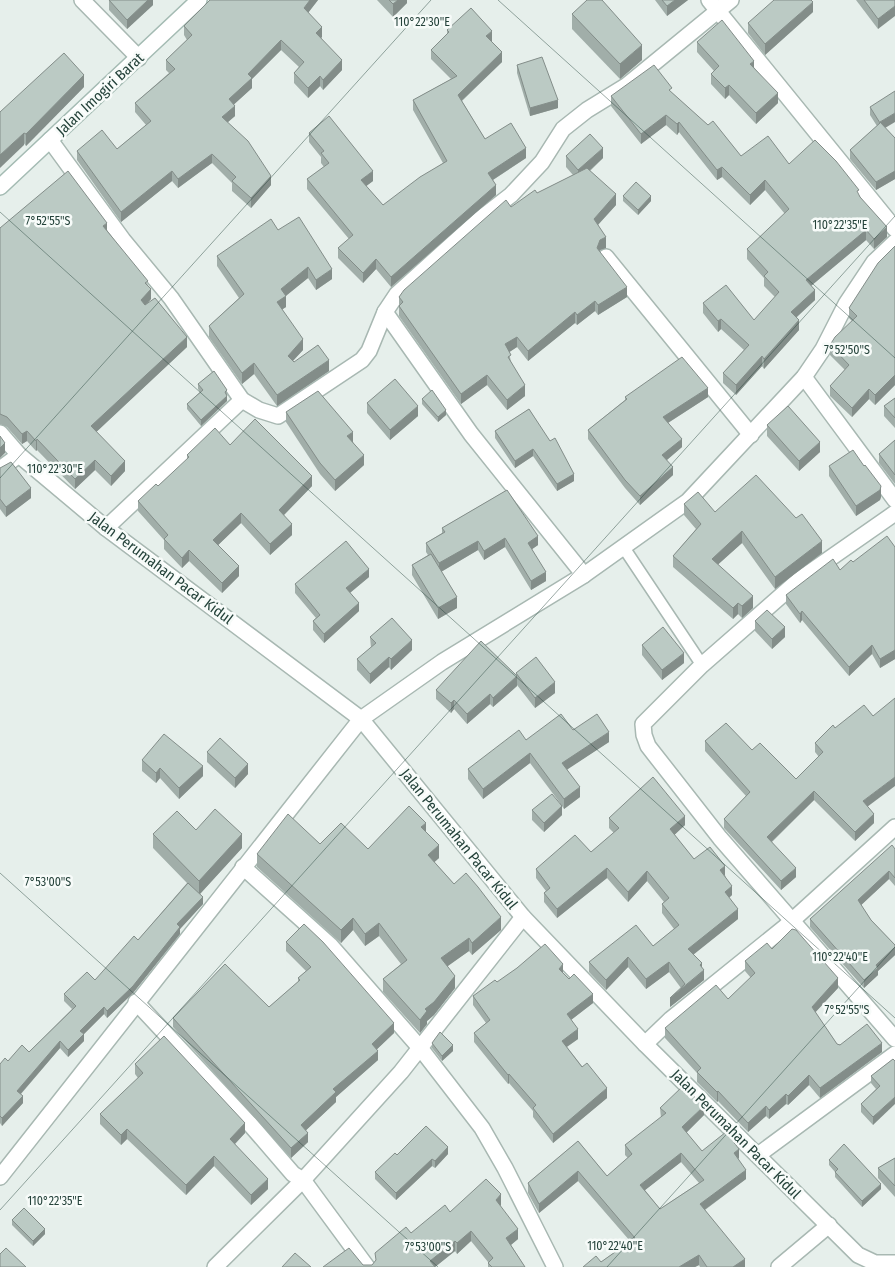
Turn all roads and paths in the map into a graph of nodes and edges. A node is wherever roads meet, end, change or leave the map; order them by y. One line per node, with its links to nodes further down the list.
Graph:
1 (82, 0): 5 (street)
2 (199, 0): 5 (street, Jalan Imogiri Barat)
3 (731, 0): 4 (street)
4 (713, 5): 8 (street); 11 (street)
5 (139, 58): 6 (street, Jalan Imogiri Barat)
6 (50, 140): 7 (street, Jalan Imogiri Barat); 13 (street)
7 (0, 186)
8 (895, 229)
9 (895, 242): 12 (street)
10 (606, 257): 15 (street)
11 (385, 312): 13 (street); 22 (street)
12 (804, 377): 15 (street); 18 (street)
13 (242, 400): 20 (street)
14 (0, 433): 16 (street, Jalan Perumahan Pacar Kidul)
15 (751, 435): 21 (street)
16 (19, 455): 17 (street); 20 (street, Jalan Perumahan Pacar Kidul)
17 (0, 469)
18 (895, 500)
19 (895, 513): 23 (street)
20 (106, 528): 24 (street, Jalan Perumahan Pacar Kidul)
21 (624, 548): 22 (street); 23 (lane)
22 (584, 575): 24 (street)
23 (702, 666): 28 (street)
24 (361, 719): 26 (street); 27 (street, Jalan Perumahan Pacar Kidul)
25 (895, 827): 28 (street)
26 (243, 867): 29 (street); 32 (street)
27 (523, 917): 31 (street, Jalan Perumahan Pacar Kidul); 32 (street)
28 (791, 922): 30 (street); 31 (street)
29 (136, 1002): 35 (street); 36 (street)
30 (895, 1040)
31 (645, 1044): 34 (street, Jalan Perumahan Pacar Kidul)
32 (421, 1049): 36 (street); 41 (street)
33 (895, 1054): 34 (street)
34 (758, 1155): 37 (street, Jalan Perumahan Pacar Kidul)
35 (0, 1177)
36 (303, 1180): 39 (street); 40 (street)
37 (829, 1226): 38 (street, Jalan Perumahan Pacar Kidul); 42 (street)
38 (895, 1263)
39 (215, 1267)
40 (367, 1267)
41 (555, 1267)
42 (779, 1267)

